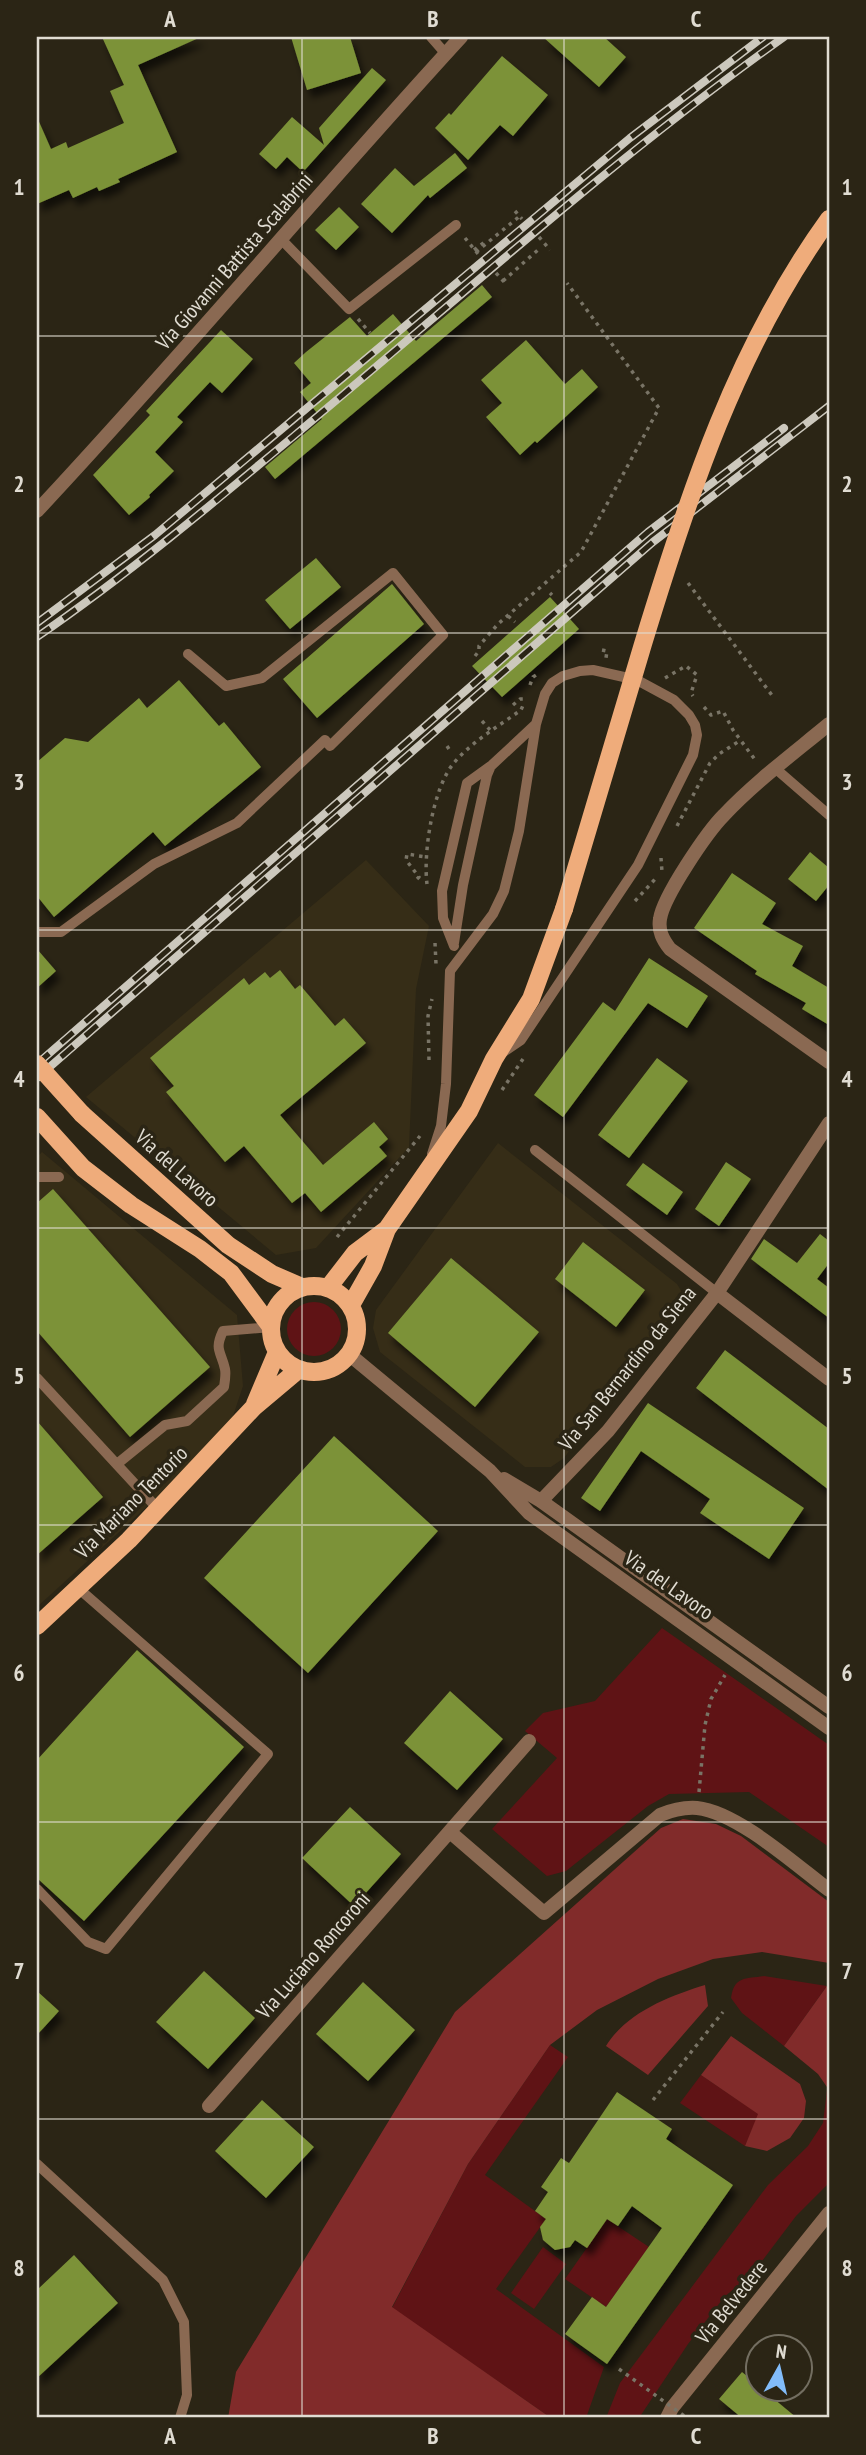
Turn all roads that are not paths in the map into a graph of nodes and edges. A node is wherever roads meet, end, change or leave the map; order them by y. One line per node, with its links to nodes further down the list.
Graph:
1 (431, 37): 3 (lane)
2 (461, 37): 3 (street, Via Giovanni Battista Scalabrini)
3 (445, 53): 8 (street, Via Giovanni Battista Scalabrini)
4 (829, 219): 7 (main road, bridge)
5 (829, 224): 7 (main road, bridge)
6 (456, 225): 8 (lane)
7 (816, 237): 19 (main road, bridge)
8 (280, 238): 9 (street, Via Giovanni Battista Scalabrini)
9 (37, 510)
10 (188, 654): 16 (lane)
11 (536, 724): 13 (lane); 18 (lane); 19 (lane)
12 (829, 724): 14 (street)
13 (492, 765): 17 (lane); 17 (lane)
14 (776, 769): 15 (lane); 20 (street)
15 (829, 815)
16 (37, 932)
17 (454, 946): 18 (lane)
18 (450, 971): 25 (lane)
19 (494, 1059): 25 (main road)
20 (829, 1062)
21 (37, 1064): 29 (main road, Via del Lavoro, bridge)
22 (37, 1117): 33 (main road)
23 (829, 1123): 31 (street, Via San Bernardino da Siena)
24 (535, 1150): 31 (lane, Via San Bernardino da Siena)
25 (424, 1173): 28 (main road)
26 (37, 1177): 27 (lane)
27 (59, 1177)
28 (387, 1229): 30 (main road); 32 (main road)
29 (302, 1287): 30 (main road); 33 (main road)
30 (328, 1288): 32 (main road)
31 (717, 1293): 38 (street, Via San Bernardino da Siena); 42 (street, Via San Bernardino da Siena)
32 (351, 1305): 35 (main road)
33 (271, 1327): 34 (main road); 40 (lane)
34 (277, 1352): 36 (main road); 39 (main road)
35 (350, 1355): 36 (main road); 41 (street, Via del Lavoro)
36 (298, 1370): 39 (main road)
37 (37, 1378): 40 (lane)
38 (829, 1379)
39 (254, 1407): 43 (main road, Via Mariano Tentorio)
40 (117, 1464): 43 (lane)
41 (490, 1471): 42 (street, Via del Lavoro); 47 (street, Via del Lavoro)
42 (541, 1501): 46 (street, Via del Lavoro)
43 (158, 1509): 44 (main road, Via Mariano Tentorio)
44 (78, 1588): 45 (main road, Via Mariano Tentorio); 50 (lane)
45 (37, 1626)
46 (829, 1707)
47 (829, 1728)
48 (530, 1741): 49 (street, Via Luciano Roncoroni)
49 (450, 1832): 51 (street); 52 (street, Via Luciano Roncoroni)
50 (37, 1889)
51 (829, 1890)
52 (209, 2106)
53 (37, 2164): 56 (lane)
54 (829, 2213): 55 (street, Via Belvedere)
55 (670, 2413)
56 (180, 2418)

